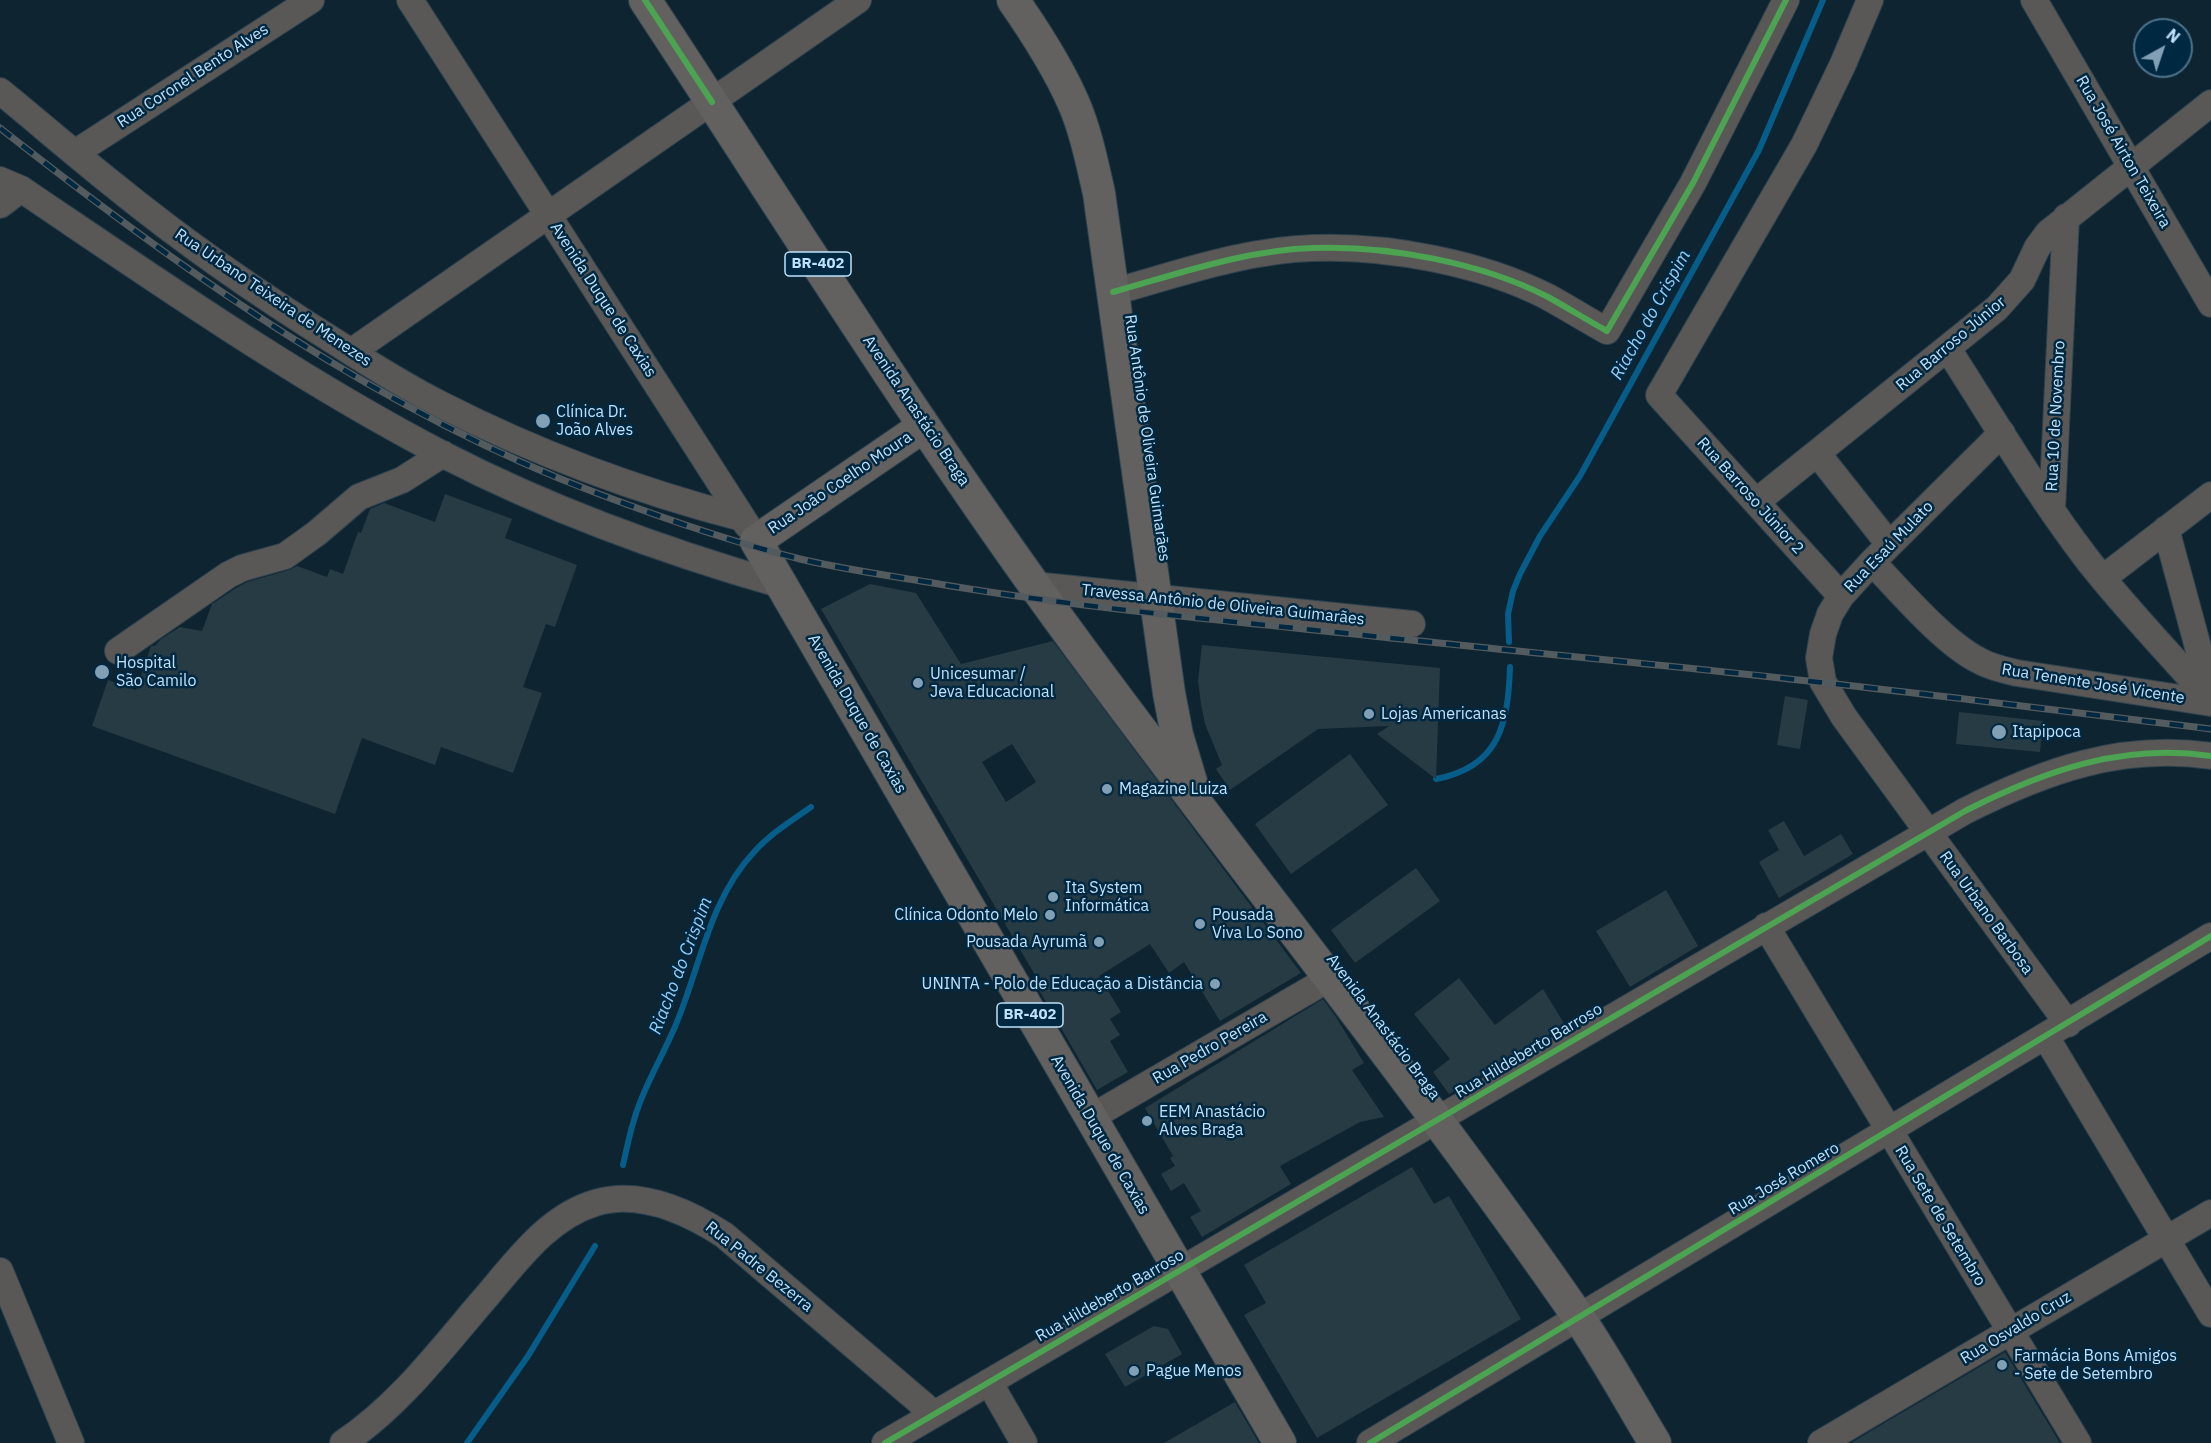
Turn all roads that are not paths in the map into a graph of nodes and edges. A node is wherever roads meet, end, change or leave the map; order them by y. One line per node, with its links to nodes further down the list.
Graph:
1 (311, 0): 12 (street, Rua Coronel Bento Alves)
2 (410, 0): 17 (street, Avenida Duque de Caxias)
3 (645, 0): 10 (main road, Avenida Anastácio Braga / BR-402)
4 (858, 0): 10 (street)
5 (1013, 0): 19 (main road, Rua Antônio de Oliveira Guimarães)
6 (1786, 0): 19 (street)
7 (1870, 0): 28 (street, Rua Barroso Júnior 2)
8 (2034, 0): 13 (street, Rua José Airton Teixeira)
9 (0, 91): 12 (street, Rua Urbano Teixeira de Menezes)
10 (712, 102): 17 (street); 23 (main road, Avenida Anastácio Braga / BR-402)
11 (2211, 103): 13 (street, Rua Barroso Júnior)
12 (75, 153): 22 (street, Rua Urbano Teixeira de Menezes)
13 (2133, 167): 18 (street, Rua Barroso Júnior); 20 (street, Rua José Airton Teixeira)
14 (0, 170): 15 (street)
15 (10, 184): 16 (street); 26 (street)
16 (0, 205)
17 (549, 215): 22 (street); 31 (street, Avenida Duque de Caxias)
18 (2066, 217): 21 (street, Rua Barroso Júnior); 29 (street, Rua 10 de Novembro)
19 (1113, 292): 37 (main road, Rua Antônio de Oliveira Guimarães)
20 (2211, 304)
21 (1948, 349): 24 (street); 25 (street, Rua Barroso Júnior)
22 (351, 352): 31 (street, Rua Urbano Teixeira de Menezes)
23 (924, 426): 31 (main road, Rua João Coelho Moura); 35 (main road, Avenida Anastácio Braga)
24 (2002, 433): 29 (street); 32 (street, Rua Esaú Mulato)
25 (1817, 453): 28 (street, Rua Barroso Júnior); 32 (street, Rua Tenente José Vicente)
26 (443, 454): 34 (street); 39 (street)
27 (2211, 495): 30 (street)
28 (1756, 502): 36 (street, Rua Barroso Júnior 2)
29 (2052, 510): 33 (street, Rua 10 de Novembro)
30 (2166, 529): 33 (street); 41 (street)
31 (749, 530): 34 (main road, Avenida Duque de Caxias / BR-402)
32 (1880, 553): 36 (street, Rua Esaú Mulato); 42 (street, Rua Tenente José Vicente)
33 (2103, 578): 42 (street, Rua 10 de Novembro)
34 (782, 585): 51 (main road, Avenida Duque de Caxias / BR-402)
35 (1034, 585): 37 (street, Travessa Antônio de Oliveira Guimarães); 44 (main road, Avenida Anastácio Braga)
36 (1841, 596): 40 (street, Rua Esaú Mulato)
37 (1156, 605): 38 (street, Travessa Antônio de Oliveira Guimarães); 44 (main road, Avenida Anastácio Braga)
38 (1412, 624)
39 (118, 651)
40 (1823, 682): 45 (street, Rua Urbano Barbosa)
41 (2211, 695)
42 (2211, 702)
43 (2211, 756): 45 (street, Rua Hildeberto Barroso)
44 (1203, 811): 48 (main road, Avenida Anastácio Braga)
45 (1927, 833): 46 (street, Rua Hildeberto Barroso); 49 (street, Rua Urbano Barbosa)
46 (1766, 926): 52 (street, Rua Hildeberto Barroso); 53 (street, Rua Sete de Setembro)
47 (2211, 936): 49 (street, Rua José Romero)
48 (1330, 978): 51 (street, Rua Pedro Pereira); 52 (main road, Avenida Anastácio Braga)
49 (2068, 1024): 50 (street, Rua José Romero)
50 (2046, 1037): 53 (street, Rua José Romero); 55 (street)
51 (1090, 1118): 57 (main road, Avenida Duque de Caxias / BR-402)
52 (1437, 1121): 57 (street, Rua Hildeberto Barroso); 59 (main road, Avenida Anastácio Braga)
53 (1890, 1131): 59 (street, Rua José Romero); 60 (street, Rua Sete de Setembro)
54 (2211, 1213): 55 (street, Rua Osvaldo Cruz)
55 (2166, 1240): 58 (street); 60 (street, Rua Osvaldo Cruz)
56 (0, 1271): 63 (street)
57 (1179, 1272): 61 (street, Rua Hildeberto Barroso); 67 (main road, Avenida Duque de Caxias / BR-402)
58 (2211, 1314)
59 (1579, 1318): 68 (street, Rua José Romero); 69 (main road, Avenida Anastácio Braga)
60 (2010, 1331): 70 (street, Rua Osvaldo Cruz); 71 (street, Rua Sete de Setembro)
61 (989, 1382): 62 (street, Rua Hildeberto Barroso); 66 (street)
62 (934, 1414): 64 (street, Rua Padre Bezerra); 65 (street, Rua Hildeberto Barroso)
63 (71, 1443)
64 (343, 1443)
65 (885, 1443)
66 (1024, 1443)
67 (1280, 1443)
68 (1370, 1443)
69 (1655, 1443)
70 (1821, 1443)
71 (2078, 1443)

